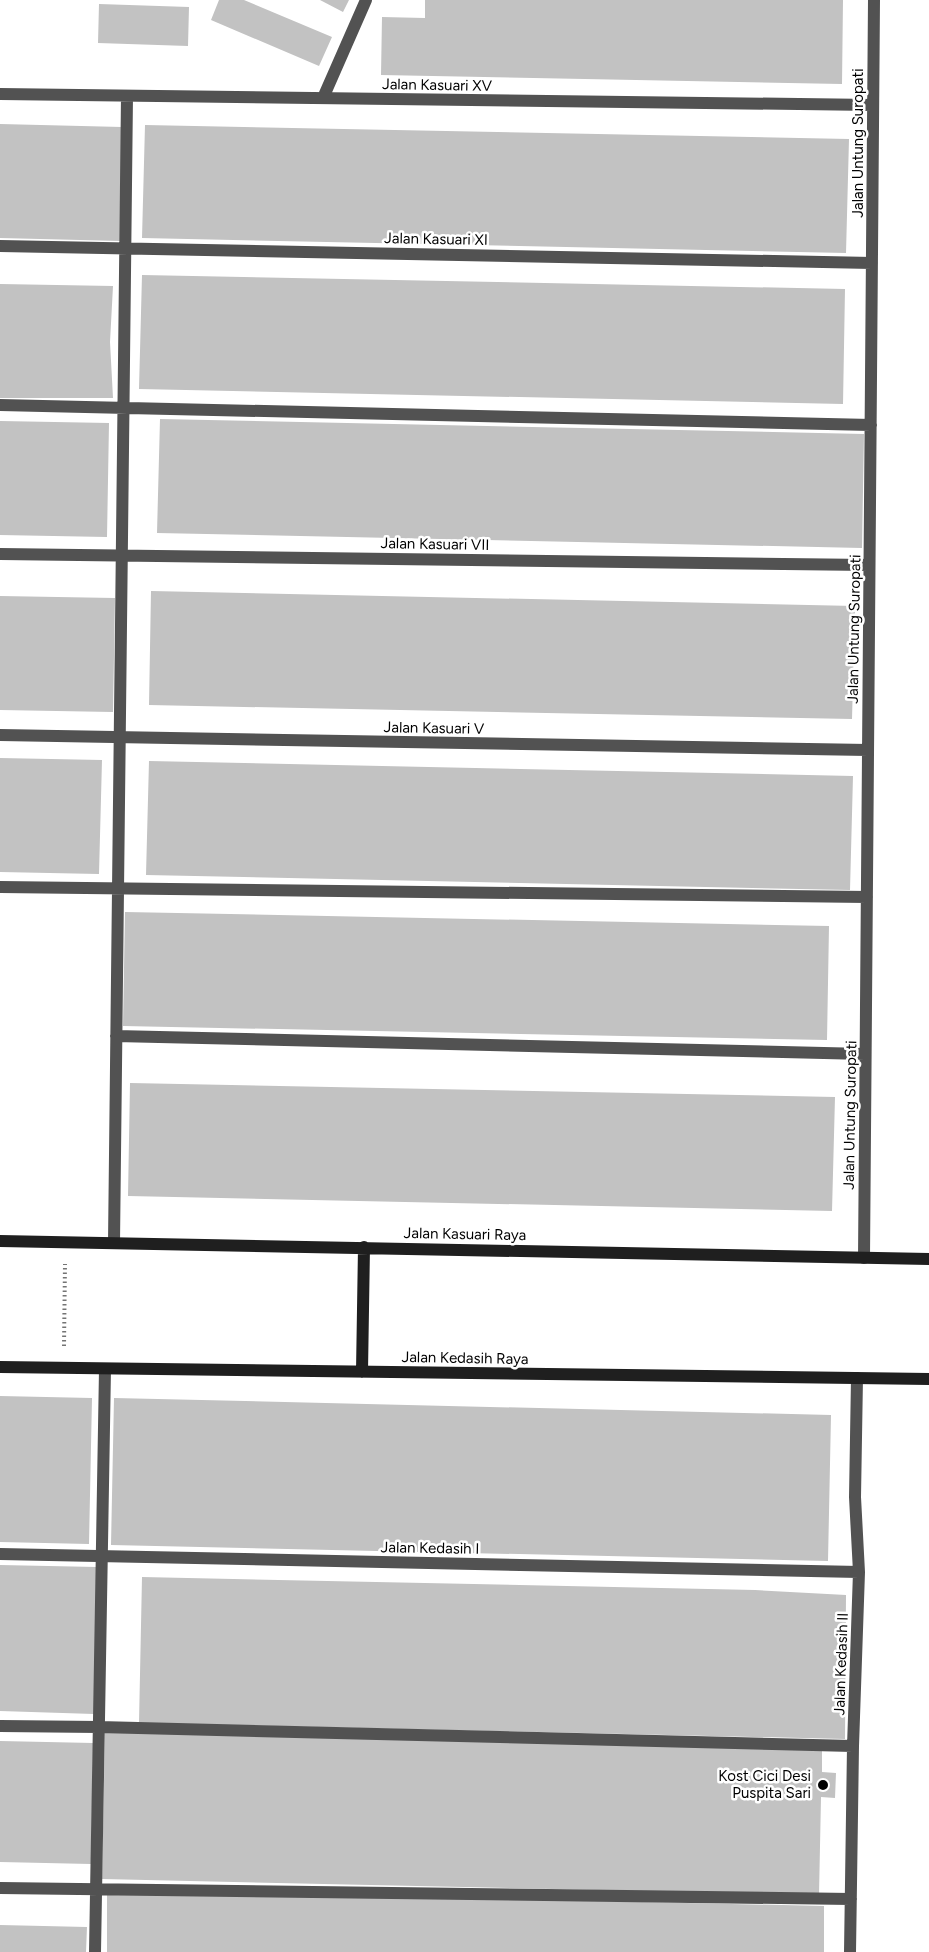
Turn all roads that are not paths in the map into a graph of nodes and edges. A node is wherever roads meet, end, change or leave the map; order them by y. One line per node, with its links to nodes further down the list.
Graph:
1 (366, 0): 5 (street)
2 (874, 0): 6 (street, Jalan Untung Suropati)
3 (0, 94): 4 (street, Jalan Kasuari XV)
4 (127, 96): 5 (street, Jalan Kasuari XV); 8 (street)
5 (323, 98): 6 (street, Jalan Kasuari XV)
6 (873, 105): 9 (street, Jalan Untung Suropati)
7 (0, 246): 8 (street, Jalan Kasuari XI)
8 (125, 248): 9 (street, Jalan Kasuari XI); 11 (street)
9 (872, 263): 12 (street, Jalan Untung Suropati)
10 (0, 405): 11 (street)
11 (123, 408): 12 (street); 14 (street)
12 (871, 425): 15 (street, Jalan Untung Suropati)
13 (0, 554): 14 (street, Jalan Kasuari VII)
14 (121, 555): 15 (street, Jalan Kasuari VII); 17 (street)
15 (869, 565): 18 (street, Jalan Untung Suropati)
16 (0, 735): 17 (street, Jalan Kasuari V)
17 (120, 738): 18 (street, Jalan Kasuari V); 20 (street)
18 (868, 750): 21 (street, Jalan Untung Suropati)
19 (0, 887): 20 (street)
20 (117, 888): 21 (street); 22 (street)
21 (867, 897): 23 (street, Jalan Untung Suropati)
22 (116, 1036): 23 (street); 25 (street)
23 (866, 1054): 27 (street, Jalan Untung Suropati)
24 (0, 1241): 25 (main road, Jalan Kasuari Raya)
25 (114, 1243): 26 (main road, Jalan Kasuari Raya)
26 (364, 1247): 27 (main road, Jalan Kasuari Raya); 31 (main road)
27 (864, 1258): 28 (main road, Jalan Kasuari Raya)
28 (929, 1259)
29 (0, 1367): 30 (main road, Jalan Kedasih Raya)
30 (105, 1369): 31 (main road, Jalan Kedasih Raya); 35 (street)
31 (362, 1372): 32 (main road, Jalan Kedasih Raya)
32 (857, 1378): 33 (main road, Jalan Kedasih Raya); 36 (street, Jalan Kedasih II)
33 (929, 1379)
34 (0, 1554): 35 (street, Jalan Kedasih I)
35 (102, 1556): 36 (street, Jalan Kedasih I); 38 (street)
36 (859, 1572): 39 (street, Jalan Kedasih II)
37 (0, 1726): 38 (street)
38 (99, 1727): 39 (street); 41 (street)
39 (853, 1746): 42 (street, Jalan Kedasih II)
40 (0, 1888): 41 (street)
41 (96, 1889): 42 (street); 43 (street)
42 (851, 1899): 44 (street, Jalan Kedasih II)
43 (95, 1952)
44 (850, 1952)

